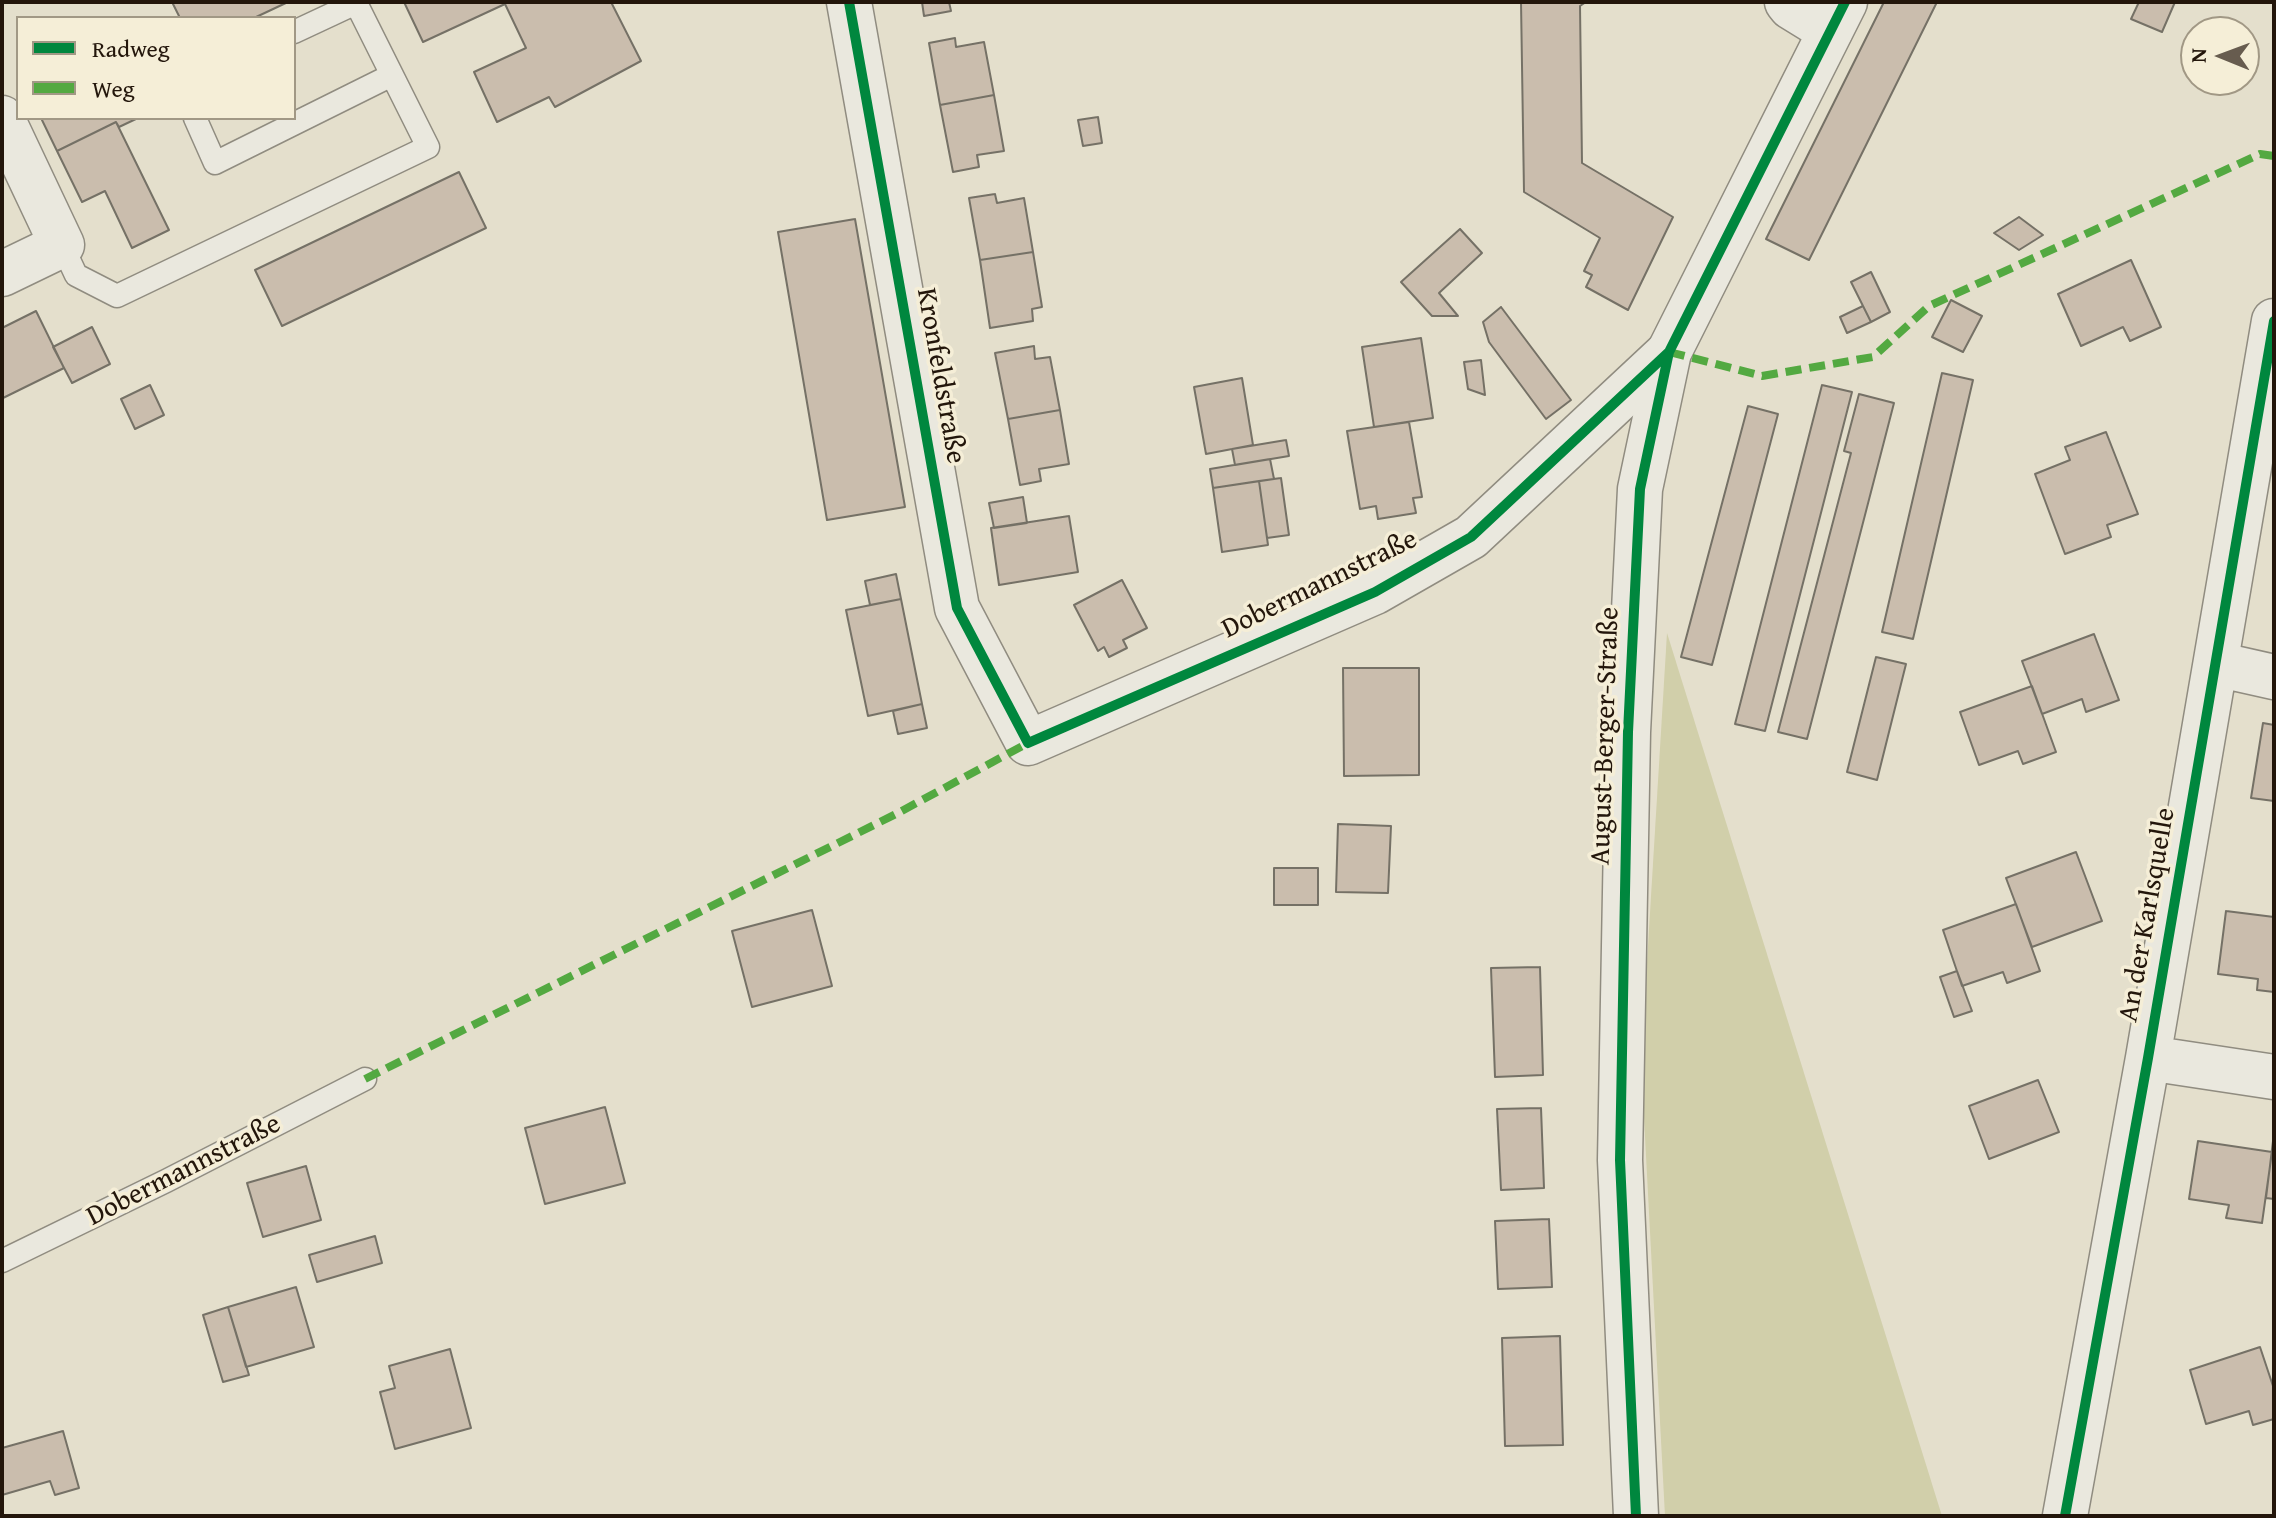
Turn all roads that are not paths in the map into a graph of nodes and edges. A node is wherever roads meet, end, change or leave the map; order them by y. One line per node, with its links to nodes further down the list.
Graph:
1 (849, 2): 14 (street, Kronfeldstraße)
2 (1787, 2): 3 (street)
3 (1838, 16): 11 (street, August-Berger-Straße)
4 (296, 31): 5 (lane)
5 (392, 75): 7 (lane); 8 (lane)
6 (2, 118): 8 (street)
7 (196, 120)
8 (62, 245): 9 (street)
9 (2, 274)
10 (2274, 321): 12 (street, An der Karlsquelle)
11 (1669, 352): 14 (street, Dobermannstraße); 19 (street, August-Berger-Straße)
12 (2216, 664): 13 (street); 15 (street, An der Karlsquelle)
13 (2274, 677)
14 (1028, 743)
15 (2148, 1058): 16 (street, An der Karlsquelle); 20 (street, An der Karlsquelle)
16 (2274, 1077)
17 (365, 1079): 18 (lane, Dobermannstraße)
18 (2, 1261)
19 (1636, 1516)
20 (2065, 1516)

